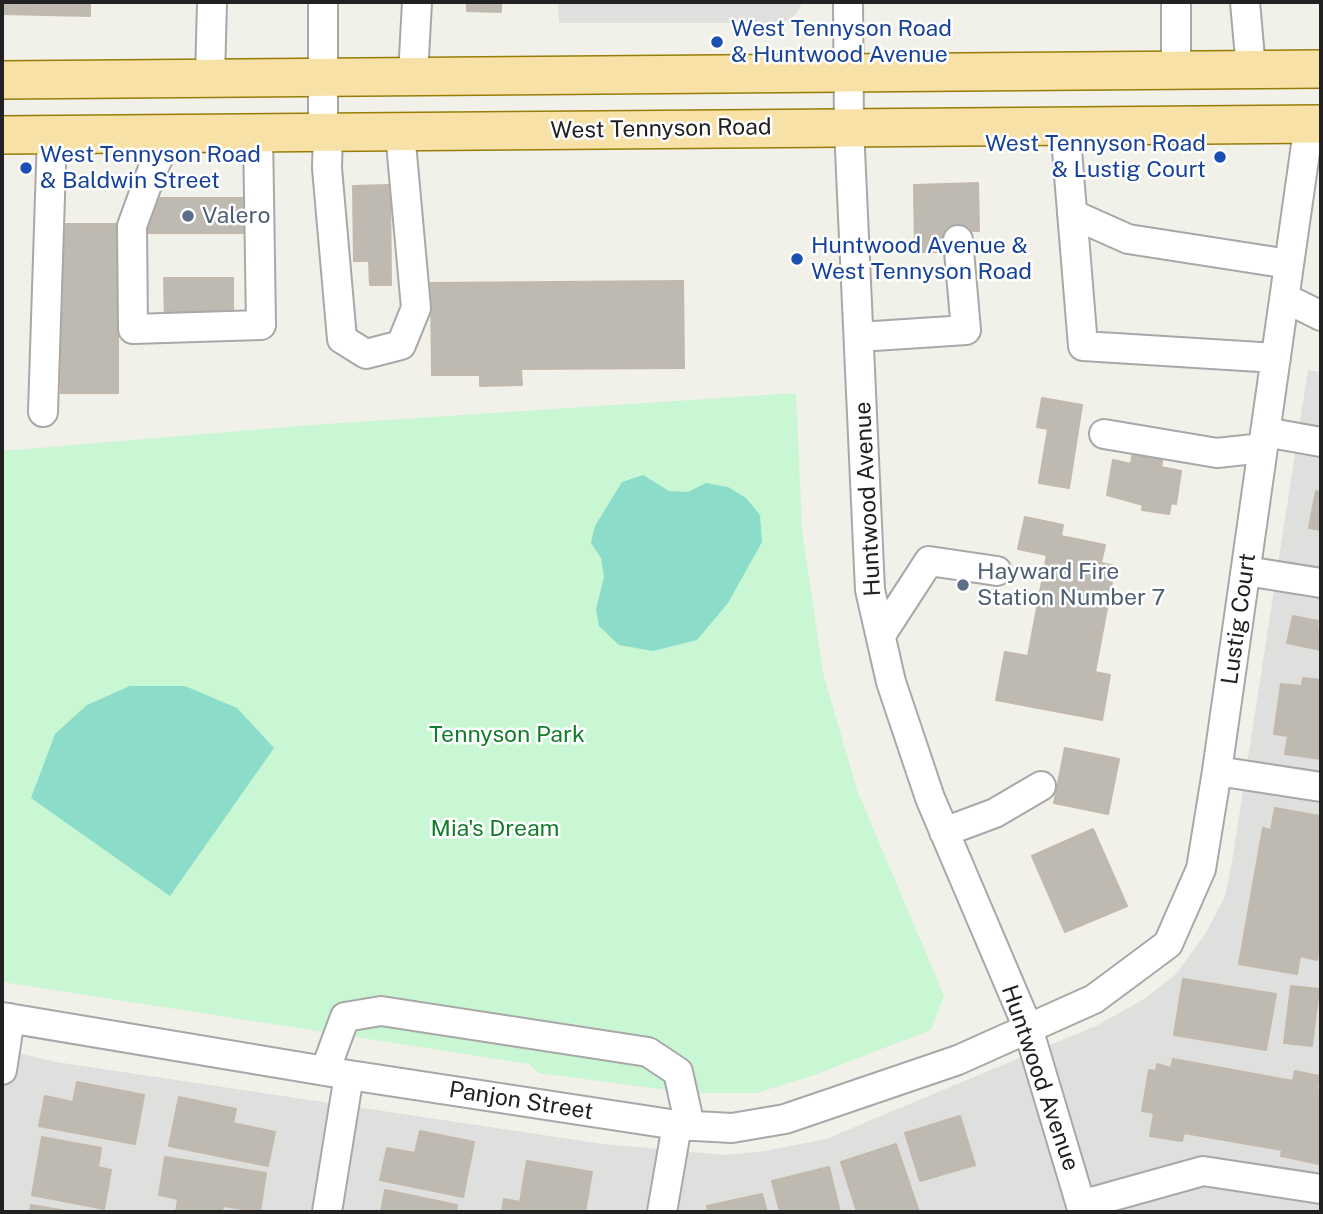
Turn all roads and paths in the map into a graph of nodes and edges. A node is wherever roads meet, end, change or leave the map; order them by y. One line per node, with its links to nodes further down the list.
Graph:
1 (212, 2): 13 (street)
2 (323, 2): 12 (street)
3 (417, 2): 11 (street)
4 (848, 2): 10 (street, Huntwood Avenue)
5 (1175, 2): 9 (street)
6 (1245, 2): 7 (street)
7 (1251, 69): 8 (main road); 9 (main road)
8 (1321, 69)
9 (1176, 70): 10 (main road)
10 (848, 73): 11 (main road); 17 (street, Huntwood Avenue)
11 (413, 76): 12 (main road)
12 (322, 77): 13 (main road); 18 (street)
13 (210, 78): 14 (main road)
14 (2, 80)
15 (1315, 124): 16 (main road, West Tennyson Road); 26 (street, Lustig Court)
16 (1065, 126): 17 (main road, West Tennyson Road); 24 (street)
17 (849, 128): 19 (main road, West Tennyson Road); 29 (street, Huntwood Avenue)
18 (326, 132): 19 (main road, West Tennyson Road); 19 (street); 21 (main road, West Tennyson Road)
19 (400, 132)
20 (170, 133): 21 (main road, West Tennyson Road); 21 (street); 23 (main road, West Tennyson Road)
21 (258, 133)
22 (2, 135): 23 (main road, West Tennyson Road)
23 (52, 135): 31 (street)
24 (1072, 214): 26 (street); 30 (street)
25 (958, 240): 29 (street)
26 (1289, 264): 27 (street, Lustig Court)
27 (1284, 298): 28 (street); 30 (street, Lustig Court)
28 (1321, 316)
29 (859, 337): 38 (street, Huntwood Avenue)
30 (1276, 358): 33 (street, Lustig Court)
31 (43, 412)
32 (1104, 434): 33 (street)
33 (1264, 440): 34 (street); 36 (street, Lustig Court)
34 (1321, 442)
35 (997, 571): 38 (street)
36 (1246, 571): 37 (street); 39 (street, Lustig Court)
37 (1321, 583)
38 (880, 635): 42 (street, Huntwood Avenue)
39 (1217, 771): 41 (street); 44 (street, Lustig Court)
40 (1041, 786): 42 (street)
41 (1321, 787)
42 (944, 832): 44 (street, Huntwood Avenue)
43 (6, 1018): 45 (street); 46 (street, Panjon Street)
44 (1027, 1028): 47 (street, Panjon Street); 49 (street, Huntwood Avenue)
45 (2, 1070)
46 (337, 1073): 47 (street, Panjon Street); 47 (street); 50 (street)
47 (683, 1125): 51 (street)
48 (1321, 1189): 49 (street)
49 (1082, 1209)
50 (327, 1212)
51 (662, 1212)

